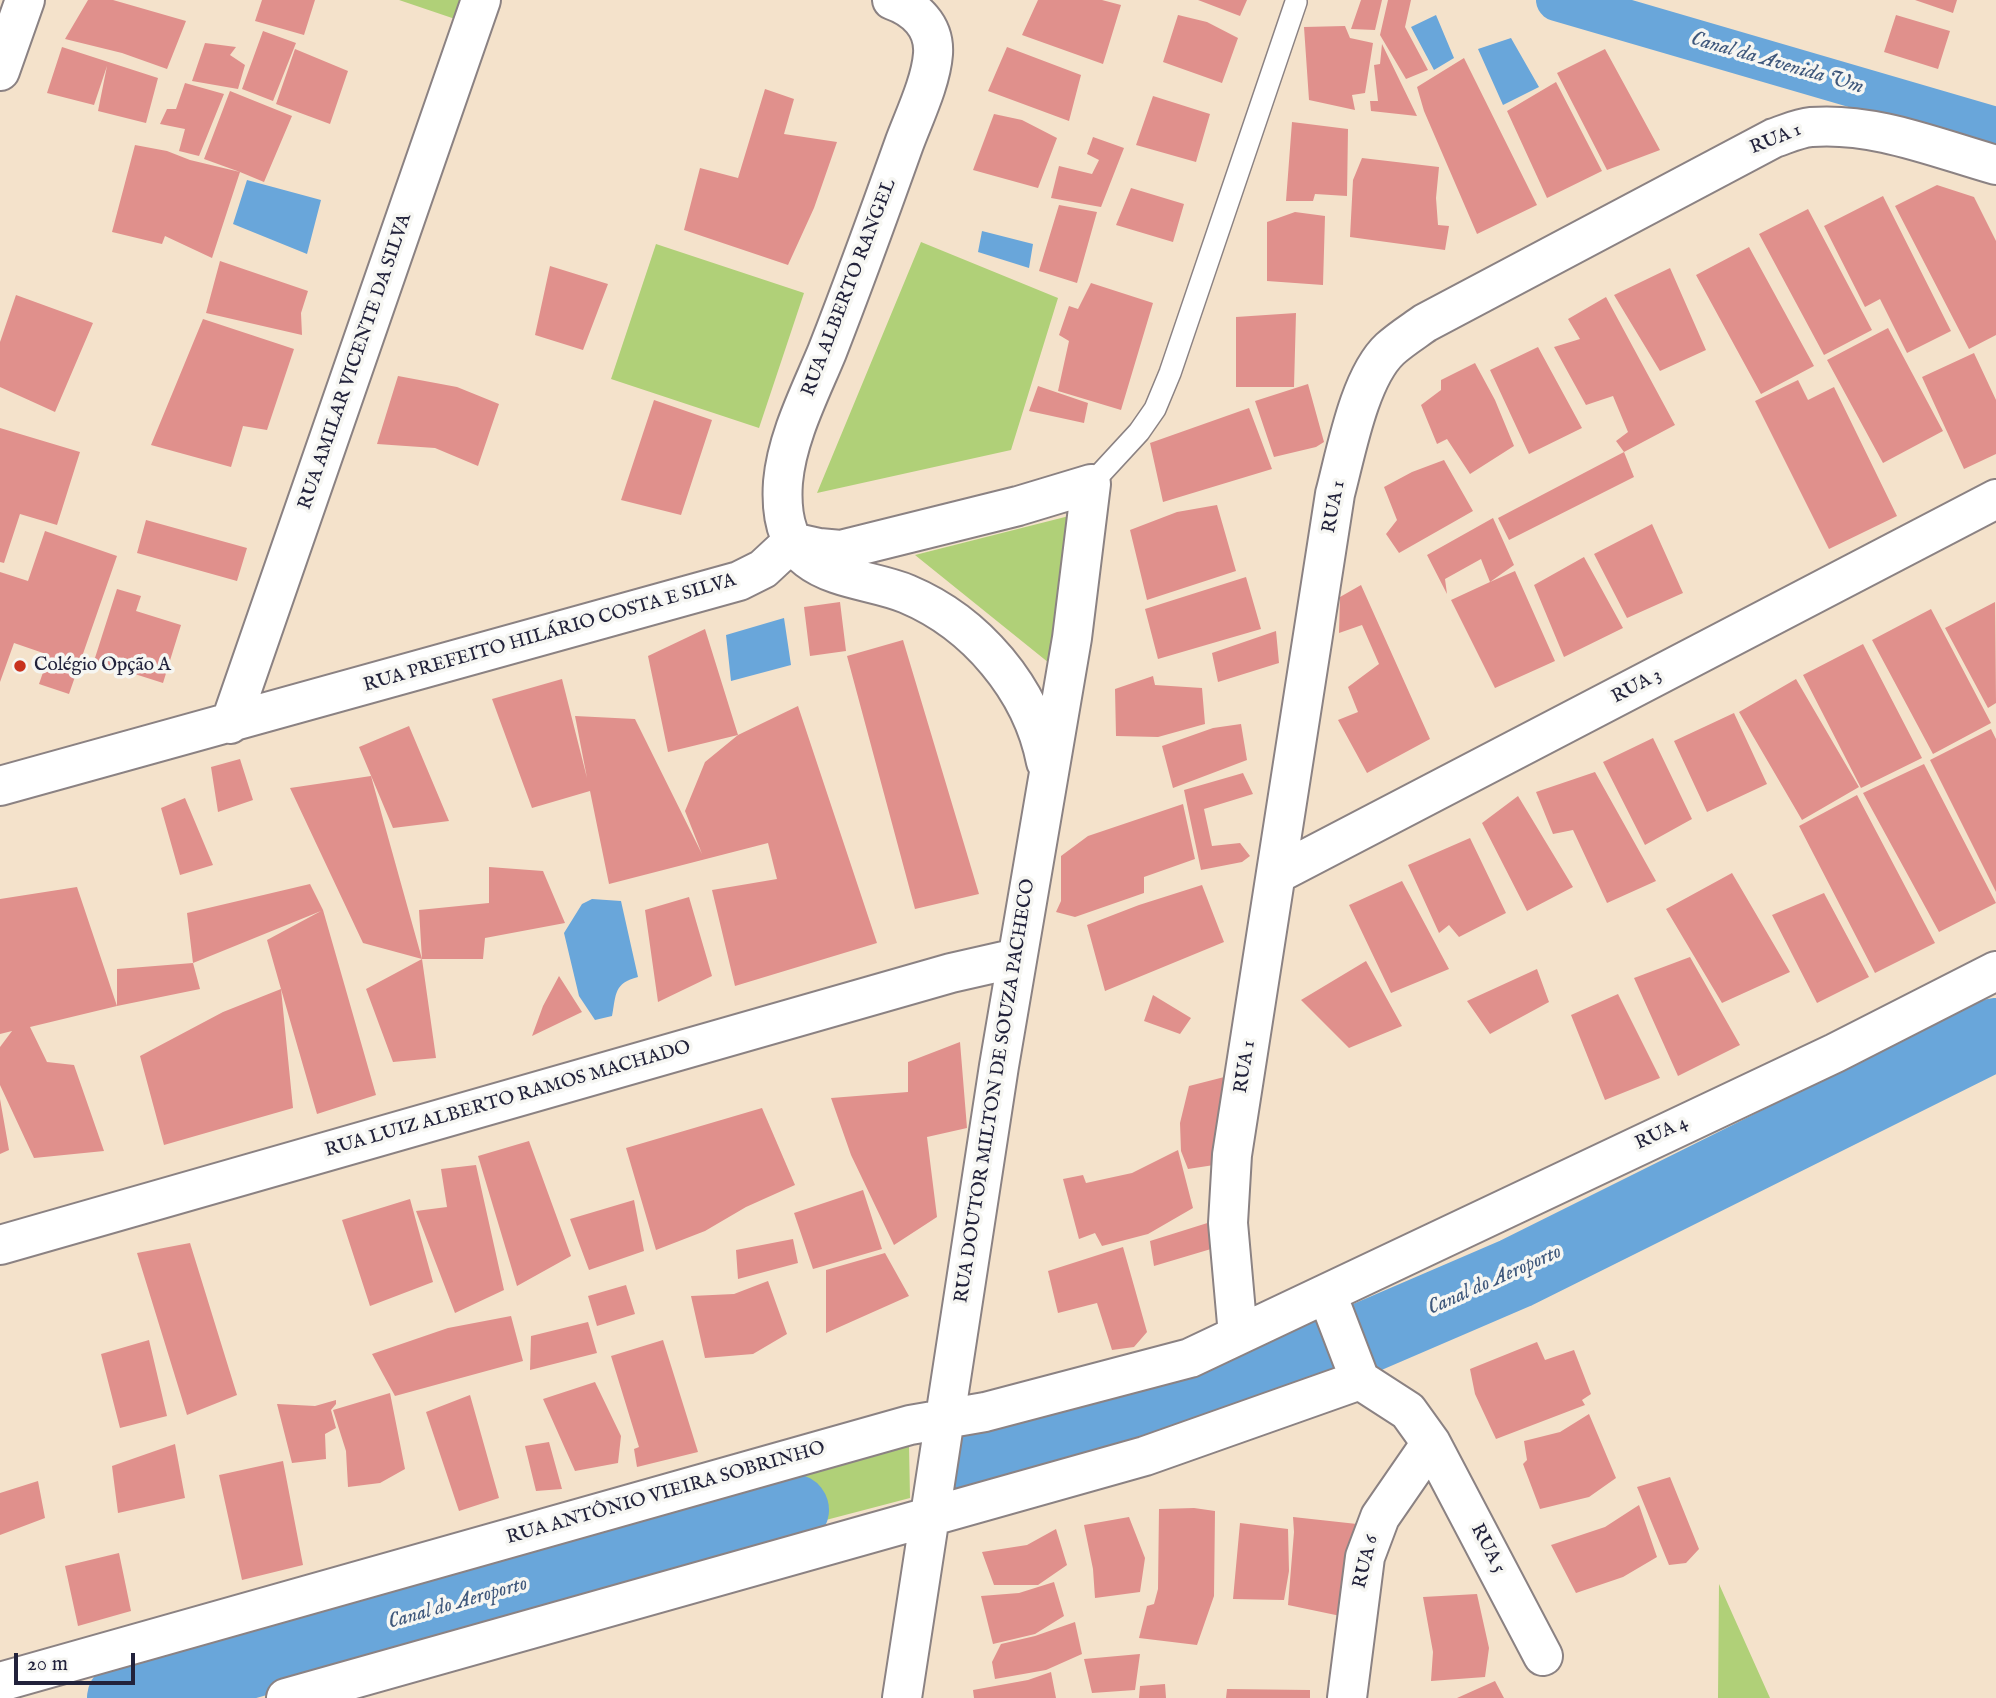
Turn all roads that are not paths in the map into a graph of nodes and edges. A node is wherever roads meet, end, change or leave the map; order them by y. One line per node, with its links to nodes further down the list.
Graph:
1 (25, 0): 5 (street)
2 (481, 0): 10 (street, RUA AMILAR VICENTE DA SILVA)
3 (891, 0): 9 (street, RUA ALBERTO RANGEL)
4 (1296, 2): 7 (lane)
5 (0, 71)
6 (1996, 166): 13 (street, RUA 1)
7 (1091, 484): 9 (street); 11 (street, RUA DOUTOR MILTON DE SOUZA PACHECO)
8 (1996, 499): 13 (street, RUA 3)
9 (792, 542): 10 (street, RUA PREFEITO HILÁRIO COSTA E SILVA); 11 (street)
10 (230, 724): 12 (street, RUA PREFEITO HILÁRIO COSTA E SILVA)
11 (1048, 772): 14 (street, RUA DOUTOR MILTON DE SOUZA PACHECO)
12 (0, 786)
13 (1277, 874): 18 (street, RUA 1)
14 (1017, 958): 16 (street, RUA LUIZ ALBERTO RAMOS MACHADO); 20 (street, RUA DOUTOR MILTON DE SOUZA PACHECO)
15 (1996, 971): 17 (street, RUA 4)
16 (0, 1245)
17 (1332, 1306): 18 (street, RUA ANTÔNIO VIEIRA SOBRINHO); 19 (street)
18 (1238, 1335): 20 (street, RUA ANTÔNIO VIEIRA SOBRINHO)
19 (1356, 1369): 21 (street); 22 (street)
20 (944, 1419): 22 (street, RUA DOUTOR MILTON DE SOUZA PACHECO); 24 (street, RUA ANTÔNIO VIEIRA SOBRINHO)
21 (1431, 1443): 23 (street, RUA 5); 27 (street, RUA 6)
22 (929, 1517): 25 (street); 26 (street, RUA DOUTOR MILTON DE SOUZA PACHECO)
23 (1543, 1656)
24 (0, 1682)
25 (286, 1698)
26 (902, 1698)
27 (1347, 1698)

